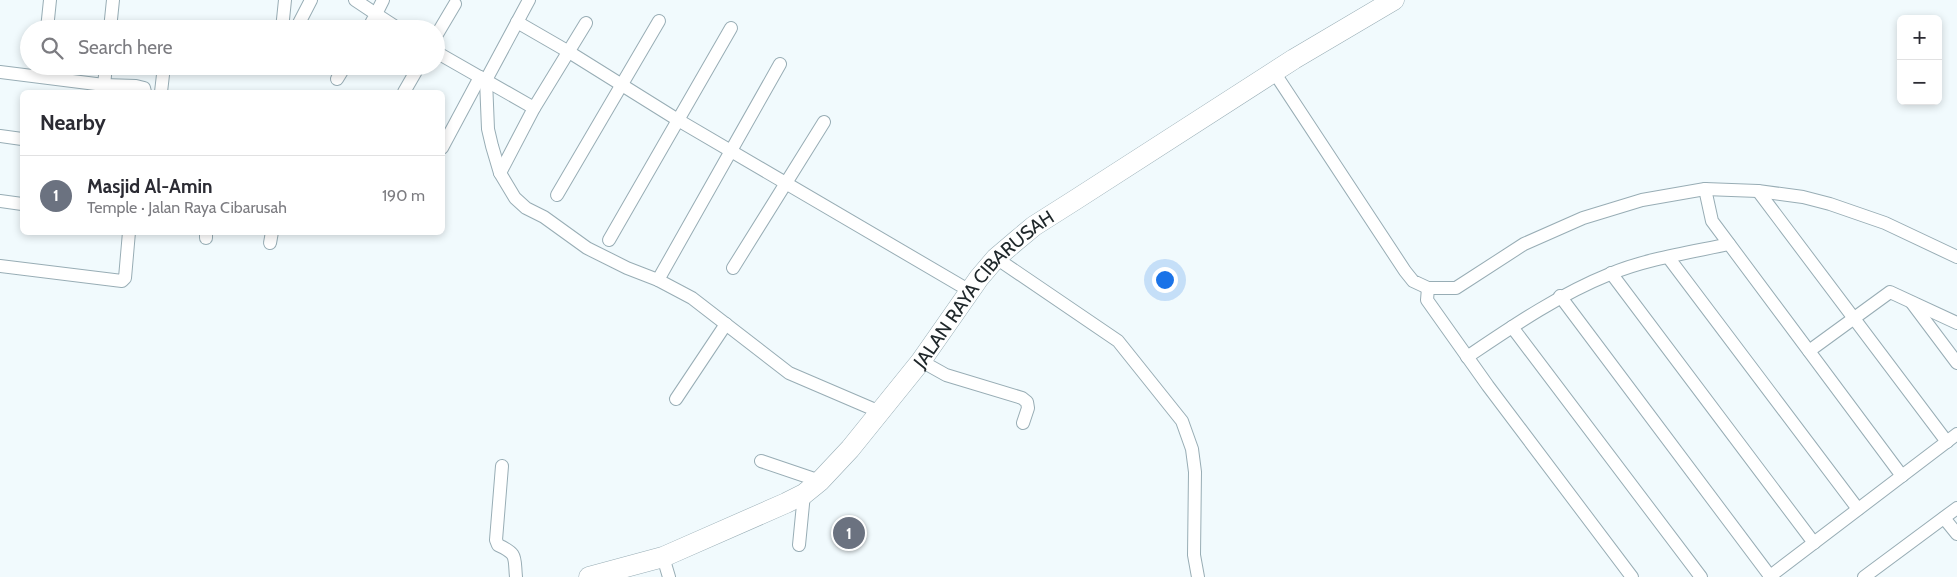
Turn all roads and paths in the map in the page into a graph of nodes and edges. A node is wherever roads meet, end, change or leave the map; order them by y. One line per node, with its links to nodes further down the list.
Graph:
1 (50, 0): 11 (street)
2 (113, 0): 12 (street)
3 (284, 0): 13 (street)
4 (311, 0): 14 (street)
5 (355, 0): 10 (street)
6 (384, 0): 10 (street)
7 (1394, 0): 27 (main road, JALAN RAYA CIBARUSAH)
8 (526, 2): 19 (street)
9 (454, 4): 17 (street)
10 (376, 14): 15 (street); 16 (street)
11 (48, 20)
12 (111, 20)
13 (283, 20)
14 (301, 20)
15 (373, 20)
16 (385, 20)
17 (445, 20)
18 (660, 21): 36 (street)
19 (517, 22): 22 (street); 34 (street)
20 (586, 24): 22 (street)
21 (730, 28): 41 (street)
22 (570, 52): 36 (street); 40 (street)
23 (445, 57): 34 (street)
24 (780, 64): 46 (street)
25 (0, 72): 26 (street)
26 (20, 72)
27 (1274, 72): 59 (main road, JALAN RAYA CIBARUSAH); 64 (street)
28 (56, 75): 35 (street)
29 (105, 75): 35 (street)
30 (163, 75): 38 (street)
31 (339, 75): 33 (street)
32 (414, 75): 39 (street)
33 (337, 79)
34 (483, 79): 40 (street); 45 (street); 47 (street)
35 (104, 85): 37 (street)
36 (623, 85): 41 (street); 51 (street)
37 (144, 90)
38 (161, 90)
39 (405, 90)
40 (534, 108): 47 (street)
41 (678, 120): 46 (street); 55 (street)
42 (824, 122): 48 (street)
43 (0, 136): 44 (street)
44 (20, 139)
45 (445, 143)
46 (730, 151): 48 (street); 63 (street)
47 (500, 173): 63 (street)
48 (786, 183): 61 (street); 65 (street)
49 (1705, 189): 50 (street); 56 (street); 64 (street)
50 (1758, 191): 58 (street); 68 (street)
51 (557, 195)
52 (0, 201): 53 (street)
53 (20, 204)
54 (129, 235): 60 (street)
55 (609, 240)
56 (1729, 244): 57 (street); 72 (street)
57 (1668, 257): 62 (street); 87 (street)
58 (1957, 257)
59 (996, 258): 65 (main road, JALAN RAYA CIBARUSAH); 97 (street)
60 (0, 266)
61 (733, 268)
62 (1612, 273): 66 (street); 90 (street)
63 (658, 280): 70 (street)
64 (1428, 288): 73 (street)
65 (970, 291): 74 (main road, JALAN RAYA CIBARUSAH)
66 (1560, 296): 71 (street); 93 (street)
67 (1910, 301): 68 (street); 69 (street); 75 (street)
68 (1854, 318): 72 (street); 80 (street)
69 (1957, 323)
70 (726, 324): 76 (street); 77 (street)
71 (1512, 326): 73 (street); 99 (street)
72 (1809, 351): 83 (street)
73 (1467, 356): 98 (street)
74 (921, 361): 77 (main road, JALAN RAYA CIBARUSAH); 78 (street)
75 (1957, 363)
76 (676, 399)
77 (880, 412): 84 (main road, JALAN RAYA CIBARUSAH)
78 (1023, 423)
79 (1957, 434): 80 (street)
80 (1946, 442): 83 (street)
81 (761, 461): 84 (street)
82 (502, 466): 94 (street)
83 (1902, 476): 87 (street)
84 (820, 481): 85 (main road, JALAN RAYA CIBARUSAH)
85 (804, 494): 91 (street); 92 (main road, JALAN RAYA CIBARUSAH)
86 (1957, 508): 88 (street)
87 (1858, 509): 90 (street)
88 (1944, 518): 89 (street); 100 (street)
89 (1957, 534)
90 (1814, 543): 93 (street)
91 (799, 544)
92 (663, 556): 95 (main road, JALAN RAYA CIBARUSAH); 96 (street)
93 (1769, 576)
94 (516, 577)
95 (589, 577)
96 (669, 577)
97 (1198, 577)
98 (1632, 577)
99 (1701, 577)
100 (1864, 577)

